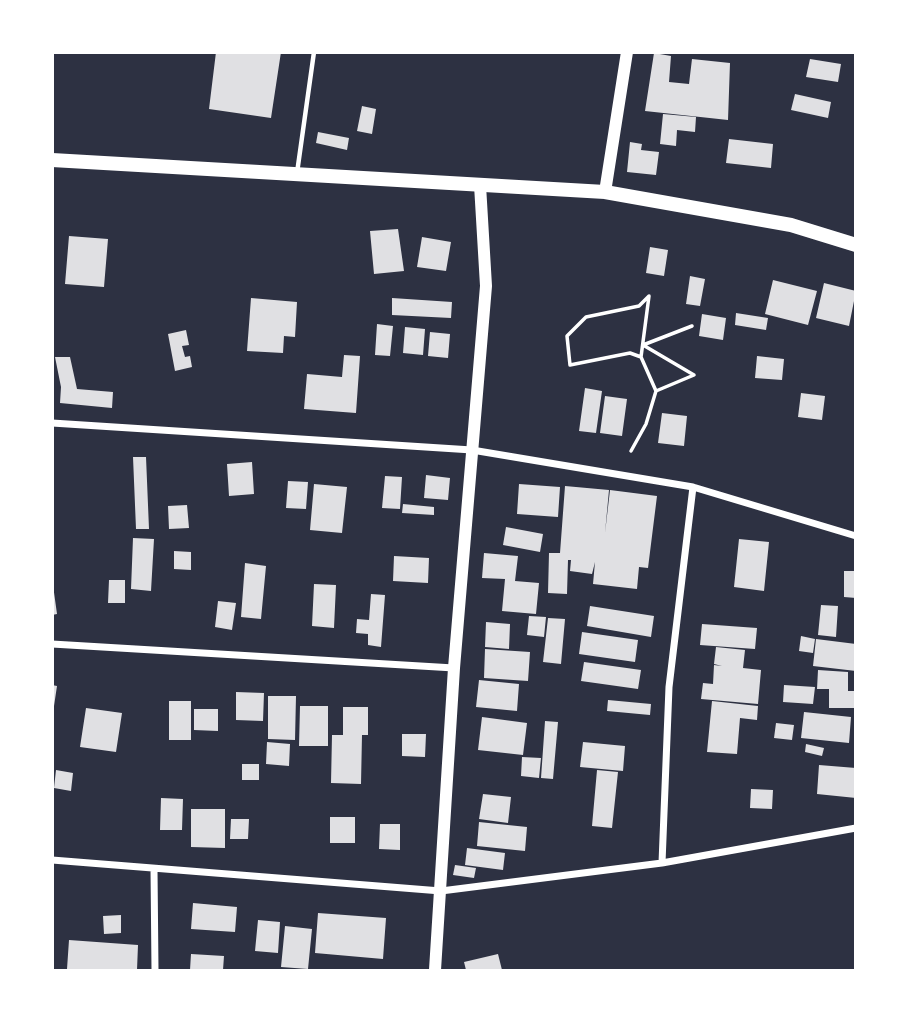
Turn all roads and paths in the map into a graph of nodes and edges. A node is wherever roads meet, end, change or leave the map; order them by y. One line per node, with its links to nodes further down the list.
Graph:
1 (314, 52): 4 (lane)
2 (627, 52): 6 (street)
3 (52, 160): 4 (main road)
4 (297, 174): 5 (main road)
5 (480, 185): 6 (main road); 13 (street)
6 (605, 192): 7 (main road)
7 (856, 245)
8 (692, 326): 9 (path)
9 (643, 345): 10 (path); 10 (path); 11 (path)
10 (641, 357): 11 (path)
11 (656, 391): 14 (path)
12 (52, 423): 13 (street)
13 (472, 450): 15 (street); 18 (street)
14 (631, 451)
15 (693, 486): 16 (street); 21 (street)
16 (856, 536)
17 (52, 644): 18 (street)
18 (454, 668): 23 (street)
19 (856, 828): 21 (street)
20 (52, 860): 22 (street)
21 (662, 863): 23 (street)
22 (154, 869): 23 (street); 24 (street)
23 (440, 891): 25 (street)
24 (155, 971)
25 (435, 971)

